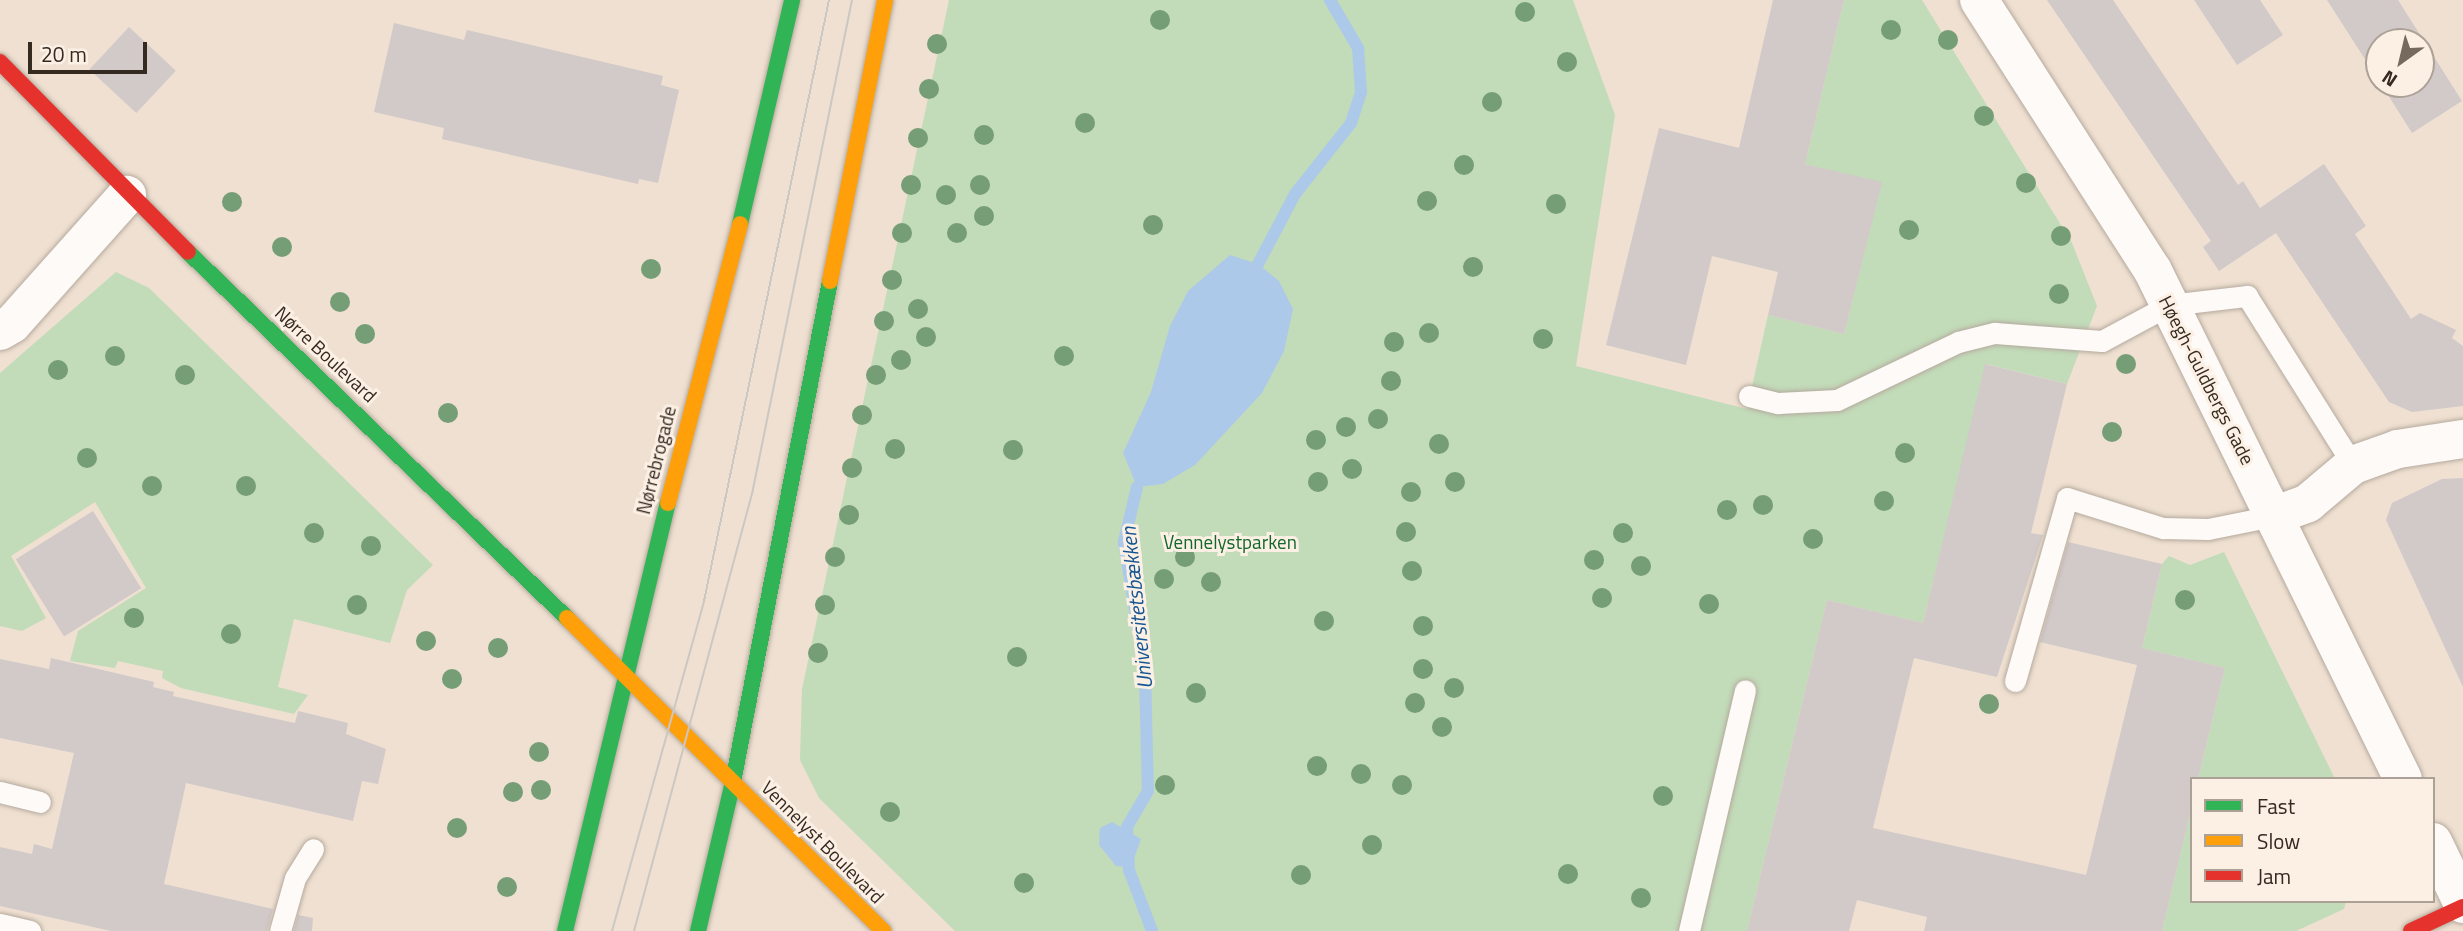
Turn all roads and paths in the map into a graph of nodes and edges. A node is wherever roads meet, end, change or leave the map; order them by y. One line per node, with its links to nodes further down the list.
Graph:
1 (792, 0): 12 (main road, Nørrebrogade)
2 (885, 0): 16 (main road)
3 (1979, 0): 6 (street, Høegh-Guldbergs Gade)
4 (0, 62): 5 (main road, Nørre Boulevard)
5 (127, 195): 7 (street); 12 (main road, Nørre Boulevard)
6 (2169, 305): 8 (lane); 10 (lane); 11 (street, Høegh-Guldbergs Gade)
7 (0, 331)
8 (1749, 396)
9 (2463, 439): 10 (street)
10 (2353, 465): 11 (street)
11 (2273, 516): 13 (lane); 15 (street, Høegh-Guldbergs Gade)
12 (624, 677): 16 (main road, Nørre Boulevard); 25 (main road, Nørrebrogade)
13 (2015, 681)
14 (1745, 690): 28 (lane)
15 (2402, 777)
16 (733, 782): 26 (main road); 27 (main road, Vennelyst Boulevard)
17 (0, 792): 18 (lane)
18 (40, 802)
19 (2435, 846): 21 (street)
20 (313, 849): 24 (lane)
21 (2463, 905): 29 (main road)
22 (0, 924): 23 (lane)
23 (30, 931)
24 (280, 931)
25 (565, 931)
26 (698, 931)
27 (883, 931)
28 (1689, 931)
29 (2411, 931)

